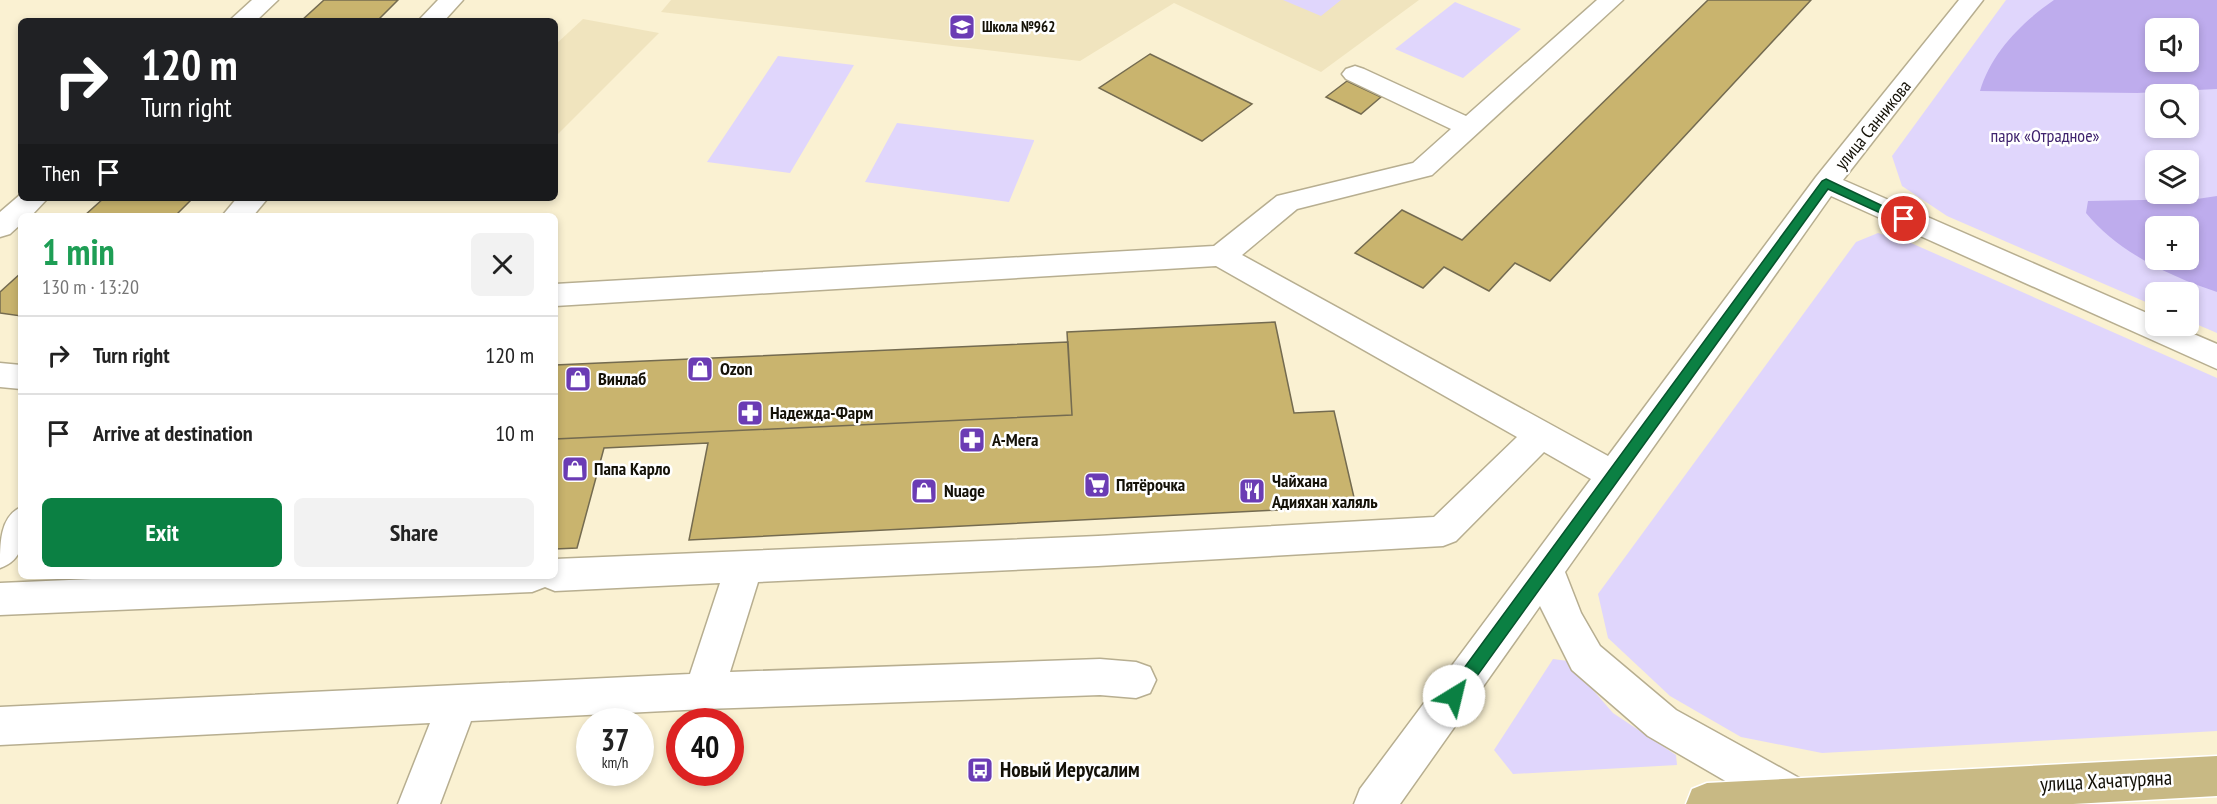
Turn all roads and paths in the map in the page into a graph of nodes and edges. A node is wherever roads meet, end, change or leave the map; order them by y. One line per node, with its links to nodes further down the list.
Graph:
1 (266, 0): 5 (street)
2 (451, 0): 6 (street)
3 (1611, 0): 8 (street)
4 (1971, 0): 9 (street, улица Санникова)
5 (245, 18)
6 (433, 18)
7 (1355, 74): 8 (street)
8 (1470, 128): 14 (street)
9 (1826, 183): 16 (street); 20 (street, улица Санникова)
10 (30, 201): 13 (street)
11 (251, 201): 12 (street)
12 (239, 213)
13 (0, 227)
14 (1221, 256): 15 (street); 19 (street)
15 (558, 294)
16 (2217, 357)
17 (0, 375): 18 (street)
18 (18, 377)
19 (1541, 434): 20 (street); 25 (street)
20 (1615, 476): 26 (street, улица Санникова)
21 (0, 514): 22 (street)
22 (18, 516)
23 (18, 526): 24 (street)
24 (0, 553)
25 (744, 567): 27 (street); 31 (street)
26 (1545, 568): 35 (street); 37 (street, улица Санникова)
27 (558, 575)
28 (463, 579): 29 (street)
29 (0, 599)
30 (1136, 680): 31 (street)
31 (704, 691): 32 (street)
32 (458, 702): 33 (street); 36 (street)
33 (0, 726)
34 (2217, 776): 35 (main road, улица Хачатуряна)
35 (1795, 798): 38 (main road, улица Хачатуряна)
36 (419, 804)
37 (1375, 804)
38 (1707, 804)

